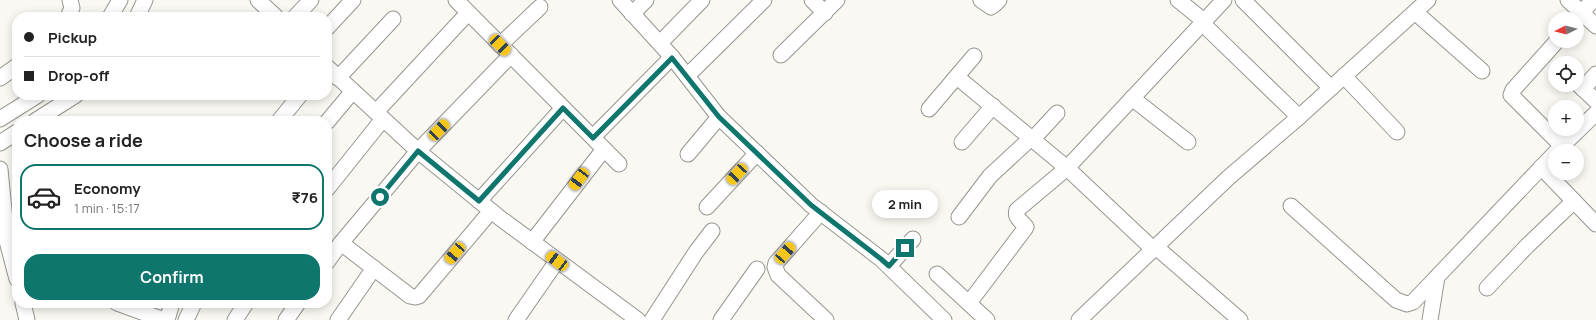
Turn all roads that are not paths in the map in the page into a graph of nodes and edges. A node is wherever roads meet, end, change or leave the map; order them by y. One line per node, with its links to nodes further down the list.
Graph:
1 (70, 0): 23 (street)
2 (120, 0): 24 (street)
3 (145, 0): 25 (street)
4 (258, 0): 26 (street)
5 (311, 0): 27 (street)
6 (353, 0): 37 (street)
7 (456, 0): 31 (street)
8 (620, 0): 33 (street)
9 (646, 0): 33 (street)
10 (702, 0): 39 (street)
11 (764, 0): 49 (street)
12 (812, 0): 32 (street)
13 (838, 0): 32 (street)
14 (981, 0): 15 (street)
15 (999, 0)
16 (1178, 0): 36 (street)
17 (1224, 0): 36 (street)
18 (1244, 0): 55 (street)
19 (1428, 0): 28 (street)
20 (1568, 0): 29 (street)
21 (1593, 0): 30 (street)
22 (540, 7): 40 (street)
23 (70, 12)
24 (113, 12)
25 (139, 12)
26 (271, 12)
27 (300, 12)
28 (1415, 12): 46 (street); 51 (street)
29 (1576, 12)
30 (1582, 12)
31 (468, 13): 40 (street); 71 (street)
32 (825, 13): 41 (street)
33 (632, 14): 39 (street)
34 (1584, 19): 38 (street)
35 (393, 20): 53 (street)
36 (1203, 22): 58 (street); 73 (street)
37 (332, 23)
38 (1596, 26)
39 (660, 44): 43 (street)
40 (505, 50): 64 (street); 85 (street)
41 (781, 55)
42 (974, 56): 50 (street)
43 (672, 58): 49 (street); 77 (street)
44 (1548, 60): 82 (street)
45 (12, 70): 52 (street)
46 (1482, 71)
47 (332, 72): 53 (street)
48 (1596, 74): 54 (street)
49 (687, 76): 72 (street)
50 (957, 76): 63 (street); 65 (street)
51 (1344, 76): 55 (street); 75 (street)
52 (0, 78)
53 (338, 78): 57 (street)
54 (1584, 83)
55 (1331, 88): 73 (street)
56 (1584, 90): 62 (street)
57 (353, 91): 70 (street); 71 (street)
58 (1132, 98): 80 (street); 91 (street)
59 (30, 100): 74 (street)
60 (68, 100): 68 (street)
61 (296, 100): 69 (street)
62 (1596, 101)
63 (993, 106): 78 (street); 79 (street)
64 (563, 108): 77 (street); 95 (street)
65 (929, 109)
66 (1057, 113): 78 (street)
67 (1596, 113): 83 (street)
68 (42, 116)
69 (283, 116)
70 (332, 116)
71 (379, 116): 85 (street); 93 (street)
72 (719, 117): 86 (street); 87 (street)
73 (1299, 117): 107 (street)
74 (0, 119)
75 (1397, 132)
76 (12, 135): 81 (street)
77 (593, 138): 84 (street)
78 (1031, 139): 91 (street); 101 (street)
79 (962, 142)
80 (1188, 142)
81 (0, 143)
82 (1553, 144)
83 (1564, 144)
84 (604, 148): 89 (street); 105 (street)
85 (418, 151): 95 (street); 106 (street)
86 (757, 153): 98 (street); 100 (street)
87 (688, 154)
88 (1548, 160): 90 (street)
89 (619, 164)
90 (1541, 167): 96 (street); 115 (street)
91 (1067, 168): 107 (street); 117 (street)
92 (0, 169): 94 (street)
93 (332, 182)
94 (1, 197): 109 (street)
95 (479, 201): 99 (street)
96 (1574, 201): 102 (street); 116 (street)
97 (1291, 206): 115 (street)
98 (707, 207)
99 (491, 210): 105 (street); 112 (street)
100 (821, 212): 111 (street); 135 (street)
101 (958, 218)
102 (1596, 224)
103 (712, 231): 133 (street)
104 (913, 239): 111 (street)
105 (532, 242): 110 (street)
106 (341, 243): 108 (street); 112 (street)
107 (1155, 248): 124 (street); 138 (street)
108 (332, 255)
109 (12, 260)
110 (557, 261): 131 (street); 132 (street)
111 (889, 266): 136 (street)
112 (374, 268): 130 (street)
113 (757, 269): 134 (street)
114 (937, 274): 117 (street)
115 (1437, 277): 140 (street)
116 (1487, 288)
117 (969, 303): 137 (street)
118 (24, 308): 125 (street)
119 (131, 308): 126 (street)
120 (170, 308): 126 (street)
121 (192, 308): 127 (street)
122 (243, 308): 128 (street)
123 (294, 308): 129 (street)
124 (1222, 315): 139 (street)
125 (27, 320)
126 (165, 320)
127 (186, 320)
128 (235, 320)
129 (286, 320)
130 (338, 320)
131 (516, 320)
132 (638, 320)
133 (652, 320)
134 (721, 320)
135 (825, 320)
136 (944, 320)
137 (987, 320)
138 (1079, 320)
139 (1240, 320)
140 (1430, 320)

